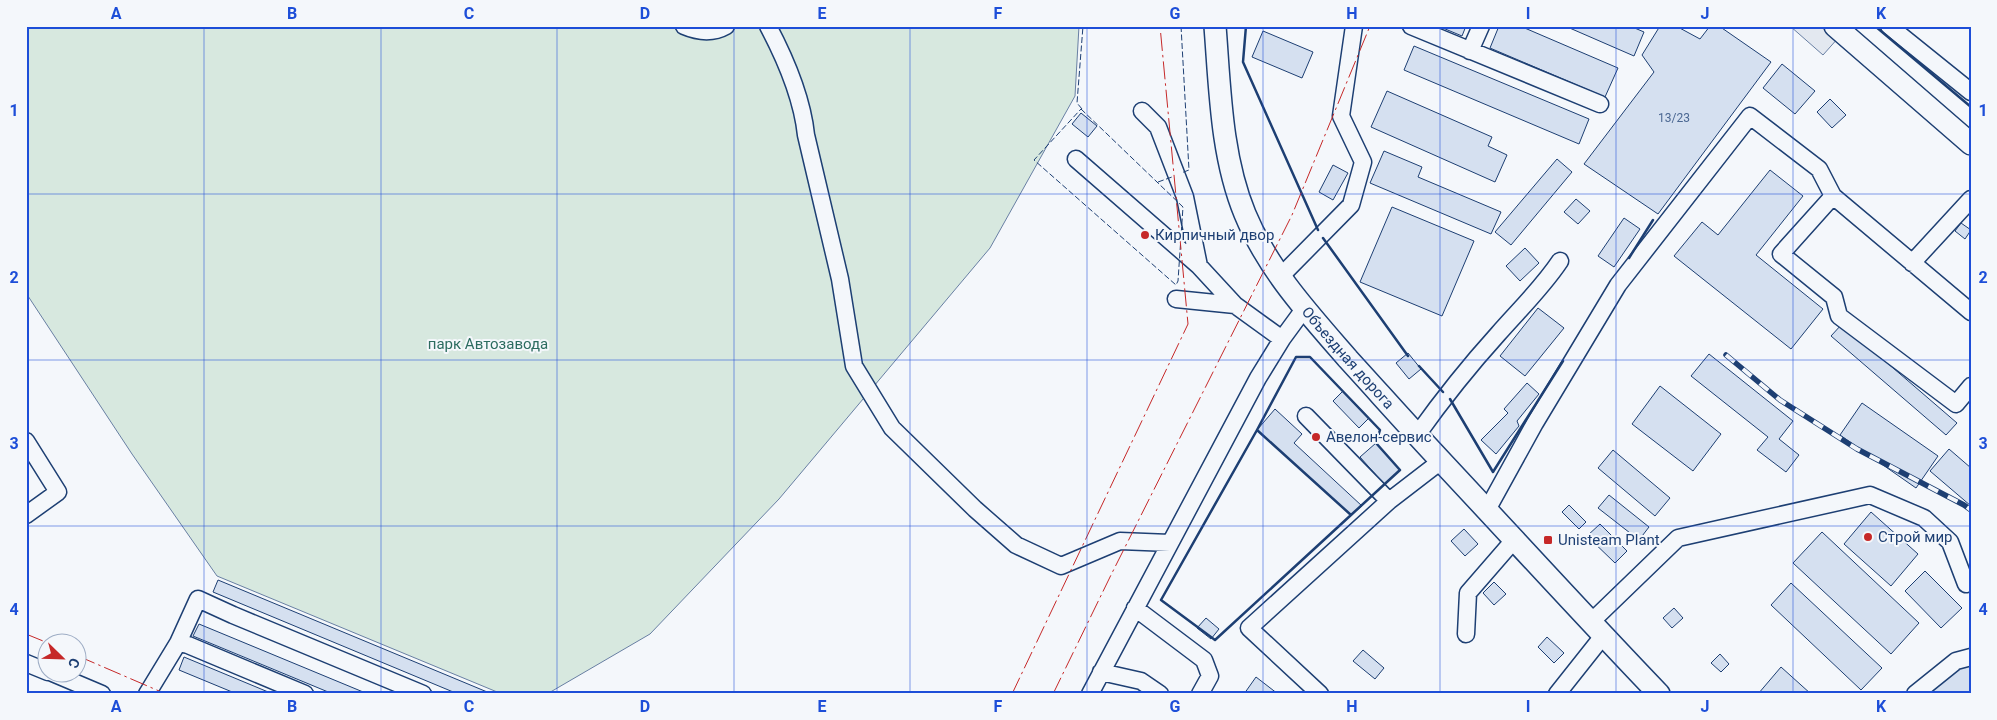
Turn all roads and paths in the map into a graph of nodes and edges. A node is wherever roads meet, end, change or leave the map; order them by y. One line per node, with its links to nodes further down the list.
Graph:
1 (684, 26): 2 (street)
2 (726, 26)
3 (768, 26): 36 (street)
4 (1215, 26): 21 (main road, Объездная дорога)
5 (1354, 26): 21 (street)
6 (1411, 26): 10 (street)
7 (1481, 26): 10 (street)
8 (1835, 26): 14 (main road)
9 (1889, 26): 11 (street)
10 (1470, 51): 12 (street)
11 (1971, 92)
12 (1600, 104)
13 (1142, 111): 20 (street)
14 (1971, 144)
15 (1076, 159): 20 (street)
16 (1833, 196): 19 (street); 27 (street); 33 (street)
17 (1971, 199): 19 (street)
18 (1560, 261): 29 (street)
19 (1912, 263): 25 (street)
20 (1198, 266): 23 (street)
21 (1280, 277): 24 (main road, Объездная дорога)
22 (1176, 299): 23 (street)
23 (1235, 305): 26 (street)
24 (1304, 309): 26 (street); 29 (main road, Объездная дорога)
25 (1971, 312)
26 (1282, 339): 36 (street)
27 (1971, 386)
28 (1306, 416): 32 (street)
29 (1417, 435): 31 (main road, Объездная дорога)
30 (26, 441): 34 (street)
31 (1442, 461): 32 (street); 33 (main road, Объездная дорога)
32 (1389, 502): 54 (street)
33 (1487, 510): 35 (main road, Объездная дорога)
34 (26, 515)
35 (1514, 540): 39 (main road, Объездная дорога); 40 (street)
36 (1170, 543): 38 (street)
37 (1966, 584): 39 (street)
38 (1135, 608): 45 (street); 53 (street)
39 (1597, 629): 55 (street); 56 (main road, Объездная дорога)
40 (1466, 634)
41 (178, 643): 48 (street); 49 (street); 50 (street)
42 (1971, 657): 57 (street)
43 (26, 663): 44 (street)
44 (38, 668)
45 (1101, 672): 51 (street); 52 (street)
46 (73, 682): 47 (street)
47 (99, 693)
48 (147, 694)
49 (305, 694)
50 (423, 694)
51 (1090, 694)
52 (1160, 694)
53 (1200, 694)
54 (1320, 694)
55 (1557, 694)
56 (1659, 694)
57 (1915, 694)

